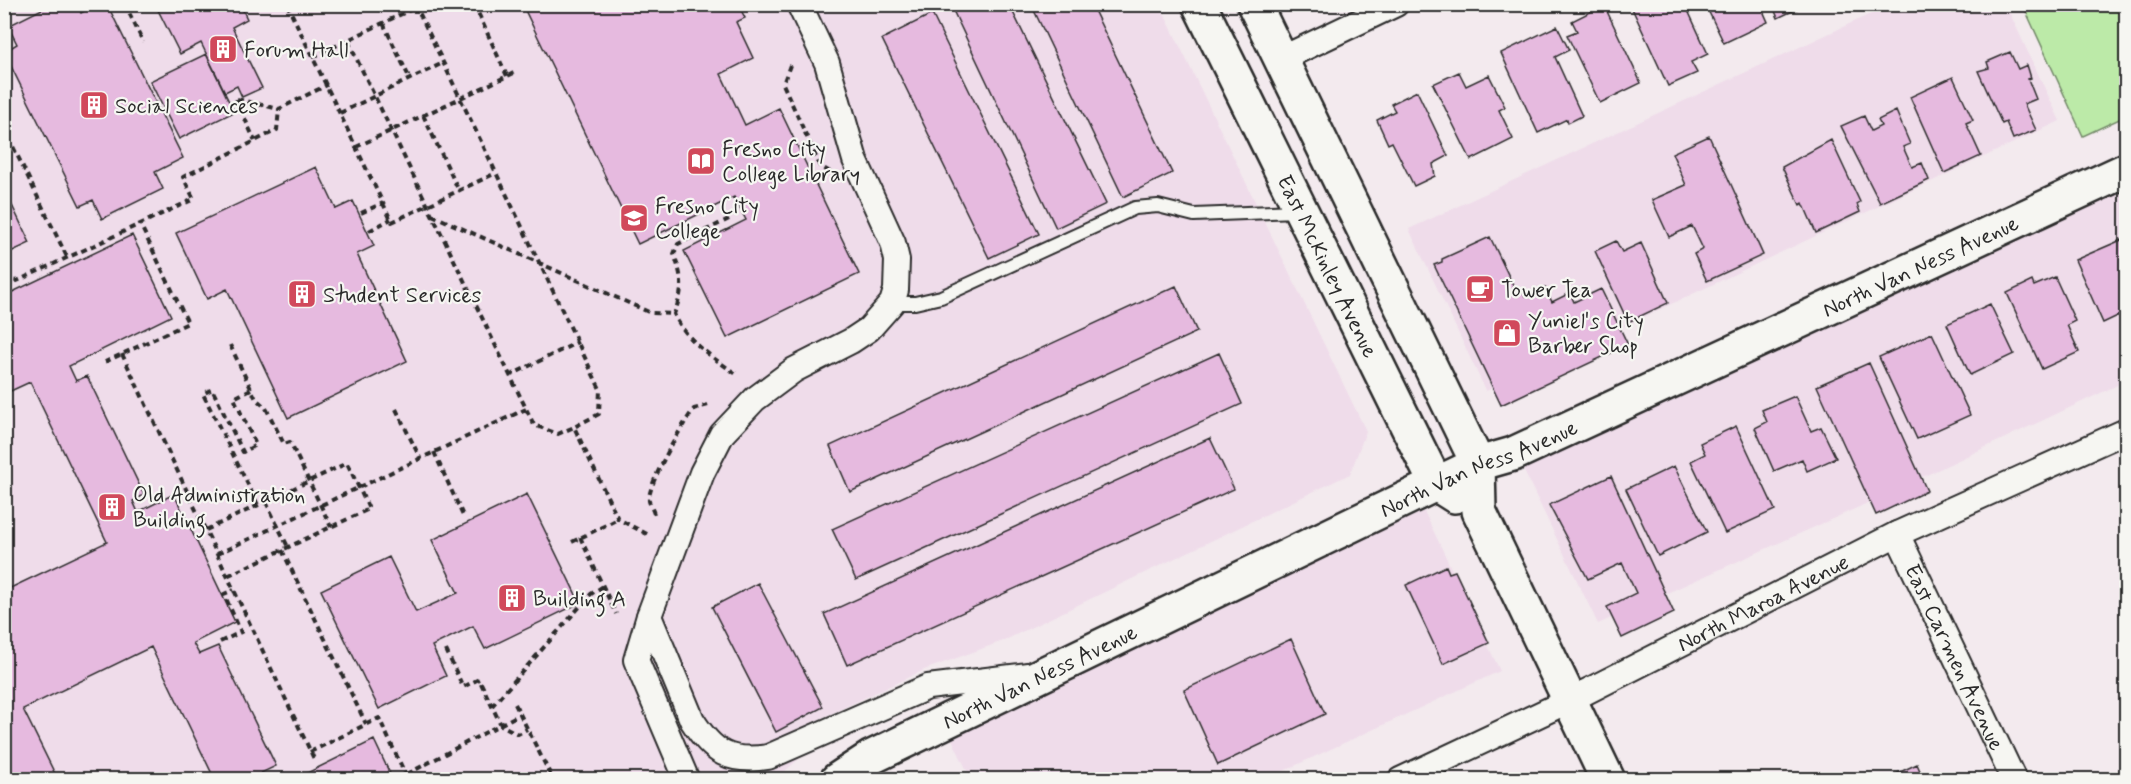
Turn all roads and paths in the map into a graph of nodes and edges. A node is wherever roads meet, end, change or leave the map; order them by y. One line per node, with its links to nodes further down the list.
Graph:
1 (125, 4): 11 (path)
2 (287, 4): 12 (path)
3 (474, 4): 17 (path)
4 (799, 4): 47 (street)
5 (1199, 4): 37 (main road, East McKinley Avenue)
6 (1254, 4): 13 (main road)
7 (1396, 4): 13 (street)
8 (416, 6): 9 (path); 14 (path)
9 (383, 23): 10 (path); 18 (path)
10 (348, 40): 12 (path); 20 (path)
11 (143, 42)
12 (313, 57): 19 (path)
13 (1281, 59): 63 (main road)
14 (443, 63): 18 (path); 21 (path)
15 (790, 65): 33 (path)
16 (516, 72): 17 (path)
17 (507, 76): 21 (path)
18 (410, 79): 20 (path)
19 (327, 86): 22 (path); 23 (path)
20 (375, 96): 23 (path); 26 (path)
21 (460, 98): 24 (path); 32 (path)
22 (279, 109): 27 (path); 27 (path)
23 (340, 113): 29 (path)
24 (423, 115): 26 (path); 34 (path)
25 (4, 128): 28 (path)
26 (391, 131): 29 (path); 36 (path)
27 (255, 141): 42 (path)
28 (14, 147): 30 (path); 44 (path)
29 (356, 147): 35 (path)
30 (4, 151)
31 (2127, 170): 63 (main road, North Van Ness Avenue)
32 (496, 173): 34 (path); 45 (path)
33 (837, 177)
34 (459, 191): 36 (path)
35 (383, 202): 38 (path); 40 (path)
36 (428, 206): 39 (path); 40 (path)
37 (1302, 210): 47 (lane); 65 (main road, East McKinley Avenue)
38 (361, 213)
39 (432, 215): 45 (path); 53 (path)
40 (391, 219): 43 (path)
41 (729, 219): 48 (path)
42 (140, 224): 44 (path); 51 (path)
43 (369, 231)
44 (67, 257): 46 (path)
45 (541, 266): 48 (path); 49 (path)
46 (4, 279)
47 (892, 303): 88 (street)
48 (674, 314): 54 (path)
49 (578, 342): 53 (path); 59 (path)
50 (230, 345): 55 (path)
51 (122, 354): 52 (path); 76 (path)
52 (105, 362)
53 (509, 376): 58 (path)
54 (739, 376)
55 (251, 389): 64 (path); 68 (path)
56 (712, 404): 71 (path)
57 (396, 409): 62 (path)
58 (526, 409): 59 (path); 61 (path)
59 (574, 427): 73 (path)
60 (2127, 430): 78 (street, North Maroa Avenue)
61 (434, 452): 62 (path); 72 (path)
62 (420, 458): 66 (path)
63 (1479, 464): 65 (main road, North Van Ness Avenue); 70 (main road)
64 (309, 481): 66 (path); 67 (path); 69 (path)
65 (1436, 484): 70 (main road); 91 (main road, North Van Ness Avenue)
66 (358, 488): 69 (path); 75 (path)
67 (266, 502): 68 (path); 74 (path)
68 (258, 506): 76 (path)
69 (320, 506): 74 (path); 75 (path)
70 (1479, 511): 92 (main road)
71 (654, 514)
72 (464, 518)
73 (618, 519): 77 (path); 79 (path)
74 (277, 526): 81 (path); 83 (path)
75 (331, 527): 81 (path)
76 (206, 530): 83 (path)
77 (647, 534)
78 (1897, 534): 92 (street, North Maroa Avenue); 108 (street, East Carmen Avenue)
79 (580, 537): 80 (path); 85 (path)
80 (572, 542)
81 (288, 547): 82 (path)
82 (282, 550): 84 (path); 96 (path)
83 (217, 554): 84 (path)
84 (227, 576): 86 (path)
85 (602, 587): 87 (path); 94 (path)
86 (234, 590): 89 (path); 99 (path)
87 (616, 614)
88 (649, 616): 91 (street); 104 (street)
89 (220, 642)
90 (446, 650): 94 (path)
91 (1051, 672): 105 (main road, North Van Ness Avenue)
92 (1570, 700): 106 (street, North Maroa Avenue); 107 (main road)
93 (514, 704): 95 (path)
94 (492, 706): 97 (path)
95 (520, 714): 97 (path); 98 (path)
96 (366, 724): 99 (path); 101 (path)
97 (501, 724): 98 (path); 101 (path)
98 (527, 729): 103 (path)
99 (310, 752): 100 (path)
100 (315, 762)
101 (407, 777): 102 (path)
102 (398, 779)
103 (553, 780)
104 (687, 780)
105 (837, 780)
106 (1400, 780)
107 (1608, 780)
108 (2014, 780)

